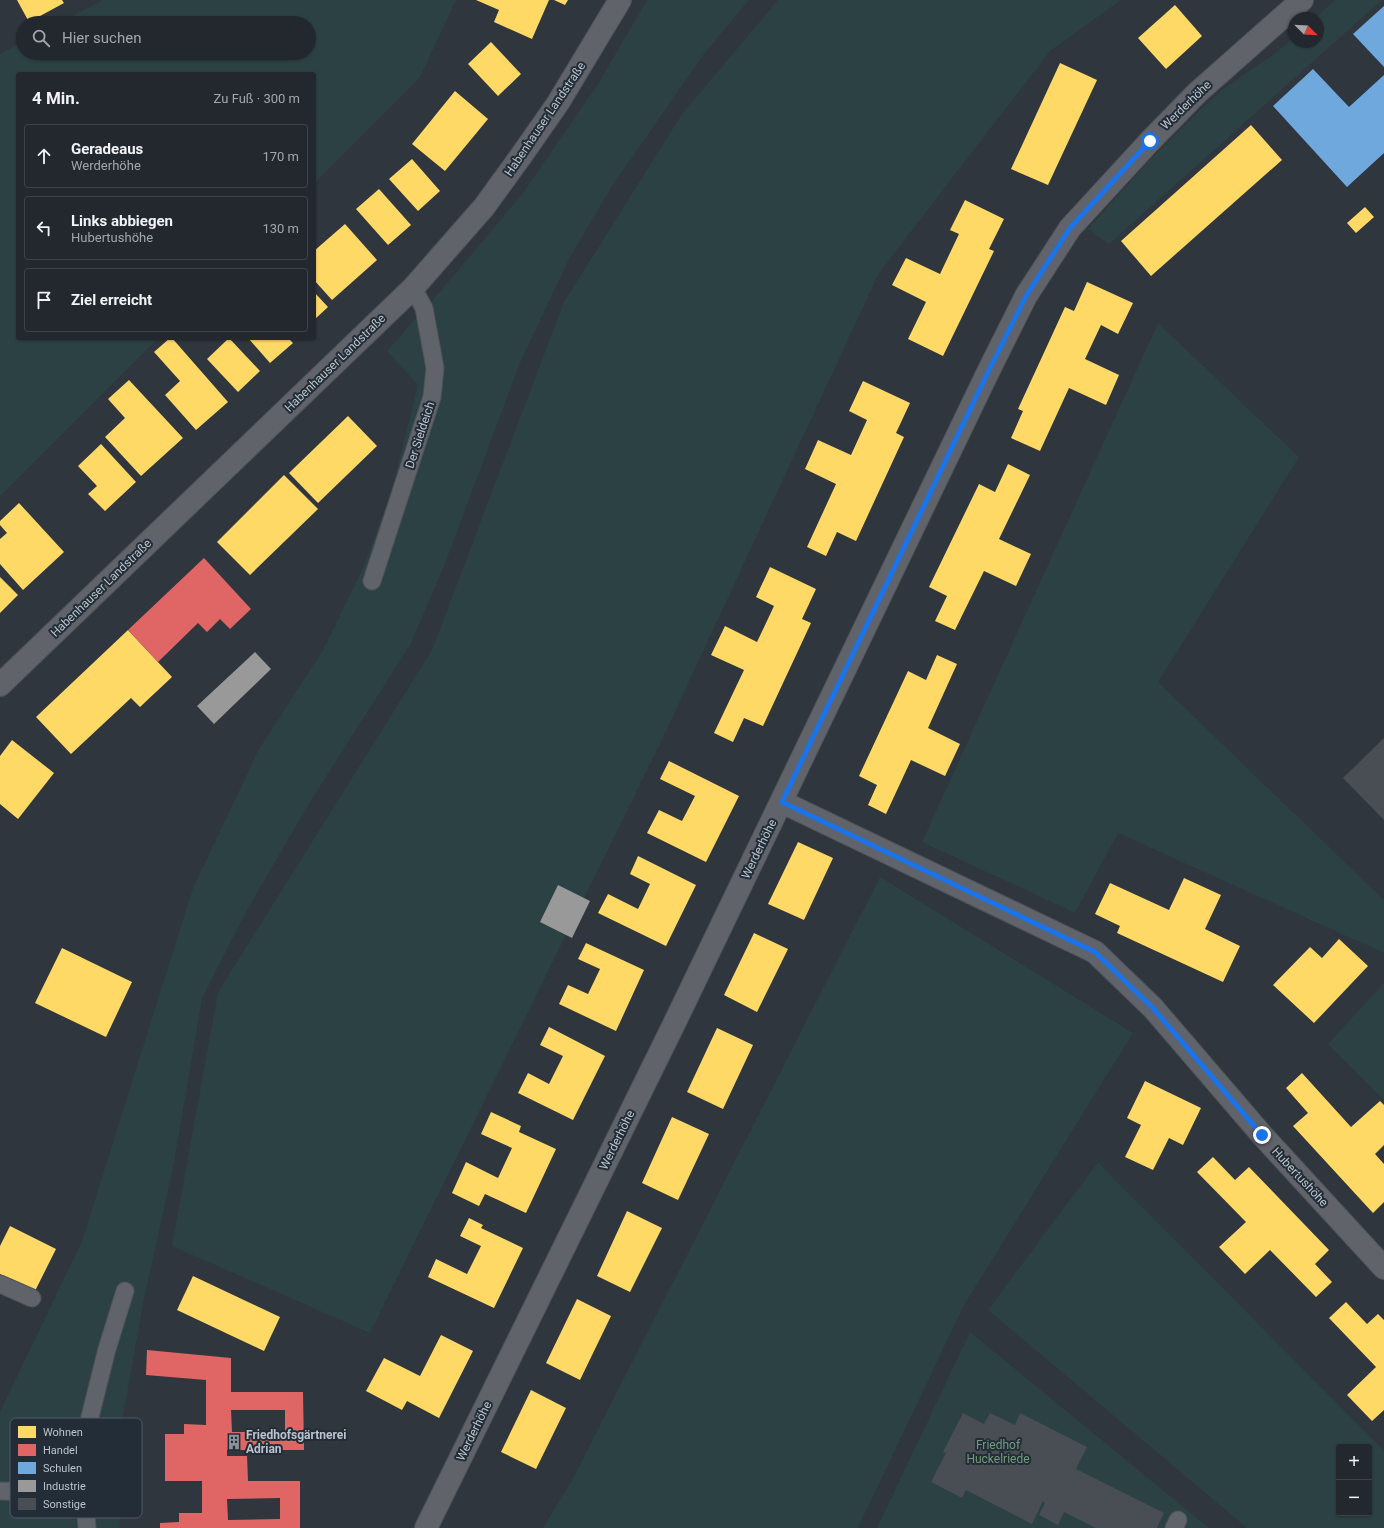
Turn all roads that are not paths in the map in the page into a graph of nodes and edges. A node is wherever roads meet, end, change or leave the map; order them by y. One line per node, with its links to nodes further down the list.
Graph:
1 (620, 0): 3 (street, Habenhauser Landstraße)
2 (1302, 0): 6 (street, Werderhöhe)
3 (413, 288): 4 (lane, Der Sieldeich); 5 (street, Habenhauser Landstraße)
4 (372, 581)
5 (0, 685)
6 (782, 802): 7 (street, Hubertushöhe); 16 (street, Werderhöhe)
7 (1384, 1268)
8 (0, 1284): 10 (lane)
9 (125, 1290): 11 (lane)
10 (32, 1298)
11 (90, 1418)
12 (0, 1491): 13 (lane)
13 (10, 1491)
14 (86, 1518): 15 (lane)
15 (87, 1528)
16 (426, 1528)

